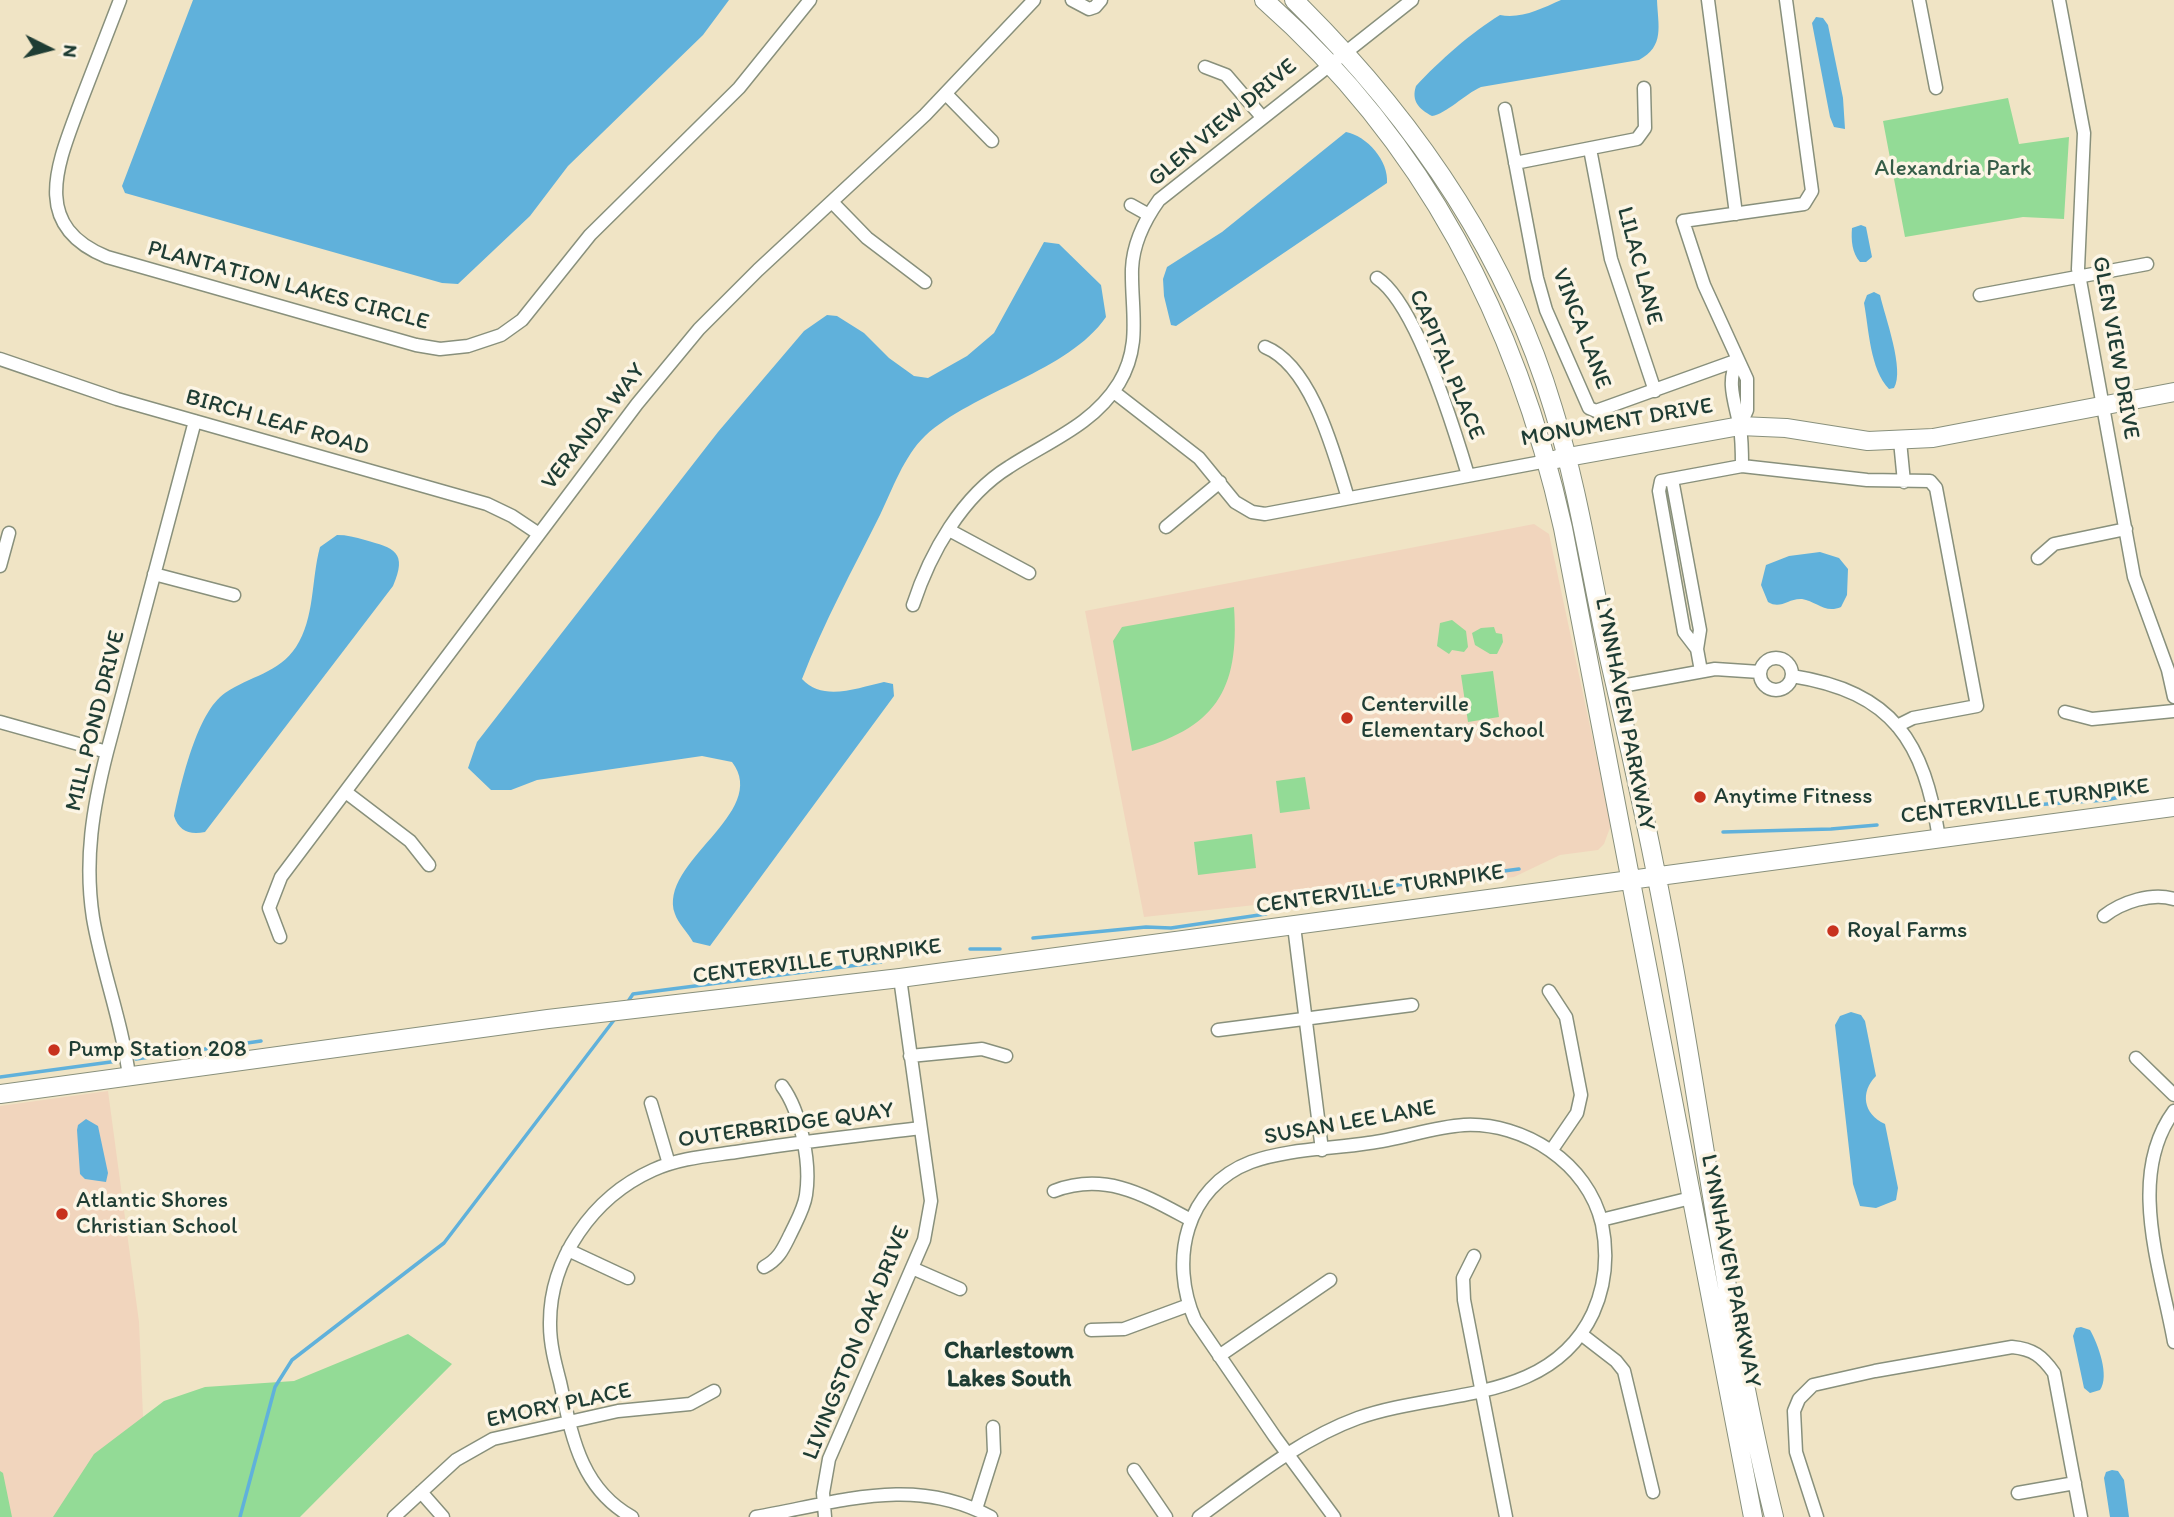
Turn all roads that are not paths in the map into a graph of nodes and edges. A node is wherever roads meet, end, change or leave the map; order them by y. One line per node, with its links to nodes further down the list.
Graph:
1 (120, 0): 2 (street, PLANTATION LAKES CIRCLE)
2 (810, 0)
3 (1034, 0): 18 (street, VERANDA WAY)
4 (1072, 0): 5 (street)
5 (1101, 0)
6 (1264, 0): 14 (main road, LYNNHAVEN PARKWAY)
7 (1294, 0): 13 (main road, LYNNHAVEN PARKWAY)
8 (1412, 0): 13 (street, GLEN VIEW DRIVE)
9 (1708, 0): 26 (street)
10 (1786, 0): 26 (street)
11 (1919, 0): 17 (street)
12 (2059, 0): 29 (street, GLEN VIEW DRIVE)
13 (1344, 51): 14 (street, GLEN VIEW DRIVE); 43 (main road, LYNNHAVEN PARKWAY)
14 (1327, 64): 20 (street, GLEN VIEW DRIVE); 44 (main road, LYNNHAVEN PARKWAY)
15 (1205, 67): 20 (street)
16 (1644, 88): 22 (street)
17 (1936, 88)
18 (946, 94): 21 (street); 24 (street, VERANDA WAY)
19 (1505, 109): 23 (street, VINCA LANE)
20 (1262, 117): 27 (street, GLEN VIEW DRIVE)
21 (992, 141)
22 (1590, 149): 23 (street); 36 (street, LILAC LANE)
23 (1515, 163): 36 (street, VINCA LANE)
24 (832, 202): 31 (street); 54 (street, VERANDA WAY)
25 (1131, 205): 27 (street)
26 (1736, 214): 35 (street)
27 (1149, 215): 37 (street, GLEN VIEW DRIVE)
28 (2147, 264): 29 (street)
29 (2079, 277): 32 (street); 39 (street, GLEN VIEW DRIVE)
30 (1377, 278): 46 (street, CAPITAL PLACE)
31 (925, 282)
32 (1980, 295)
33 (1265, 346): 49 (street)
34 (0, 359): 40 (street, BIRCH LEAF ROAD)
35 (1738, 360): 36 (street, VINCA LANE); 41 (street)
36 (1655, 391)
37 (1114, 392): 47 (street, MONUMENT DRIVE); 52 (street, GLEN VIEW DRIVE)
38 (2174, 392): 39 (main road, MONUMENT DRIVE)
39 (2103, 406): 42 (main road, MONUMENT DRIVE); 51 (street, GLEN VIEW DRIVE)
40 (195, 421): 54 (street, BIRCH LEAF ROAD); 58 (street, MILL POND DRIVE)
41 (1740, 426): 42 (main road, MONUMENT DRIVE); 43 (main road, MONUMENT DRIVE); 45 (street)
42 (1900, 441): 48 (street)
43 (1566, 457): 44 (main road, MONUMENT DRIVE); 64 (main road, LYNNHAVEN PARKWAY)
44 (1547, 461): 46 (street, MONUMENT DRIVE); 76 (main road, LYNNHAVEN PARKWAY)
45 (1742, 466): 48 (street); 61 (street)
46 (1468, 475): 49 (street, MONUMENT DRIVE)
47 (1220, 482): 49 (street, MONUMENT DRIVE); 50 (street)
48 (1904, 482): 69 (street)
49 (1348, 498)
50 (1166, 527)
51 (2126, 529): 55 (street); 65 (street, GLEN VIEW DRIVE)
52 (949, 530): 57 (street); 60 (street, GLEN VIEW DRIVE)
53 (9, 533): 56 (street)
54 (539, 534): 71 (street, VERANDA WAY)
55 (2038, 558)
56 (0, 566)
57 (1029, 573)
58 (155, 574): 59 (street); 70 (street, MILL POND DRIVE)
59 (234, 595)
60 (914, 605)
61 (1701, 671): 62 (street); 64 (street)
62 (1760, 672): 63 (street); 63 (street)
63 (1792, 676): 69 (street)
64 (1616, 687): 75 (main road, LYNNHAVEN PARKWAY)
65 (2174, 697)
66 (2174, 711): 67 (street)
67 (2066, 712)
68 (0, 722): 70 (street)
69 (1897, 726): 73 (street)
70 (107, 752): 89 (street, MILL POND DRIVE)
71 (347, 793): 74 (street); 80 (street, VERANDA WAY)
72 (2174, 807): 73 (main road, CENTERVILLE TURNPIKE)
73 (1939, 838): 75 (main road, CENTERVILLE TURNPIKE)
74 (429, 865)
75 (1656, 876): 76 (main road, CENTERVILLE TURNPIKE); 139 (main road, LYNNHAVEN PARKWAY)
76 (1630, 880): 79 (main road, CENTERVILLE TURNPIKE); 101 (main road, LYNNHAVEN PARKWAY)
77 (2174, 899): 78 (street)
78 (2104, 916)
79 (1294, 926): 81 (main road, CENTERVILLE TURNPIKE); 84 (street)
80 (280, 937)
81 (900, 978): 86 (street, LIVINGSTON OAK DRIVE); 89 (main road, CENTERVILLE TURNPIKE)
82 (1549, 991): 98 (street)
83 (1412, 1005): 84 (street)
84 (1306, 1018): 85 (street); 97 (street)
85 (1218, 1030)
86 (910, 1056): 87 (street); 95 (street, LIVINGSTON OAK DRIVE)
87 (1006, 1056)
88 (2136, 1058): 92 (street)
89 (129, 1076): 91 (main road, CENTERVILLE TURNPIKE)
90 (782, 1086): 96 (street)
91 (0, 1094)
92 (2174, 1095)
93 (651, 1104): 99 (street)
94 (2174, 1111): 114 (street)
95 (920, 1128): 96 (street, OUTERBRIDGE QUAY); 107 (street, LIVINGSTON OAK DRIVE)
96 (803, 1143): 99 (street, OUTERBRIDGE QUAY); 106 (street)
97 (1322, 1150): 98 (street, SUSAN LEE LANE); 102 (street, SUSAN LEE LANE)
98 (1551, 1151): 103 (street, SUSAN LEE LANE)
99 (668, 1164): 104 (street, OUTERBRIDGE QUAY)
100 (1054, 1191): 102 (street)
101 (1691, 1198): 103 (street); 138 (main road, LYNNHAVEN PARKWAY)
102 (1191, 1220): 111 (street, SUSAN LEE LANE)
103 (1601, 1220): 113 (street)
104 (568, 1250): 108 (street); 118 (street, OUTERBRIDGE QUAY)
105 (1474, 1255): 117 (street)
106 (764, 1267)
107 (912, 1268): 110 (street); 127 (street, LIVINGSTON OAK DRIVE)
108 (628, 1278)
109 (1330, 1280): 115 (street)
110 (960, 1289)
111 (1189, 1305): 112 (street); 115 (street, SUSAN LEE LANE)
112 (1091, 1330)
113 (1581, 1334): 117 (street); 124 (street)
114 (2174, 1342)
115 (1219, 1356): 120 (street, SUSAN LEE LANE)
116 (714, 1391): 118 (street, EMORY PLACE)
117 (1481, 1392): 120 (street); 137 (street)
118 (568, 1421): 123 (street, EMORY PLACE); 128 (street, OUTERBRIDGE QUAY)
119 (993, 1427): 126 (street)
120 (1288, 1455): 135 (street); 136 (street, SUSAN LEE LANE)
121 (1134, 1471): 134 (street)
122 (2075, 1483): 125 (street); 140 (street); 141 (street)
123 (421, 1492): 129 (street, EMORY PLACE); 130 (street)
124 (1653, 1492)
125 (2018, 1493)
126 (976, 1508): 127 (street); 133 (street)
127 (824, 1511): 132 (street)
128 (617, 1514): 131 (street, OUTERBRIDGE QUAY)
129 (399, 1515)
130 (443, 1517)
131 (632, 1517)
132 (756, 1517)
133 (991, 1517)
134 (1166, 1517)
135 (1199, 1517)
136 (1334, 1517)
137 (1506, 1517)
138 (1753, 1517)
139 (1773, 1517)
140 (1817, 1517)
141 (2081, 1517)

